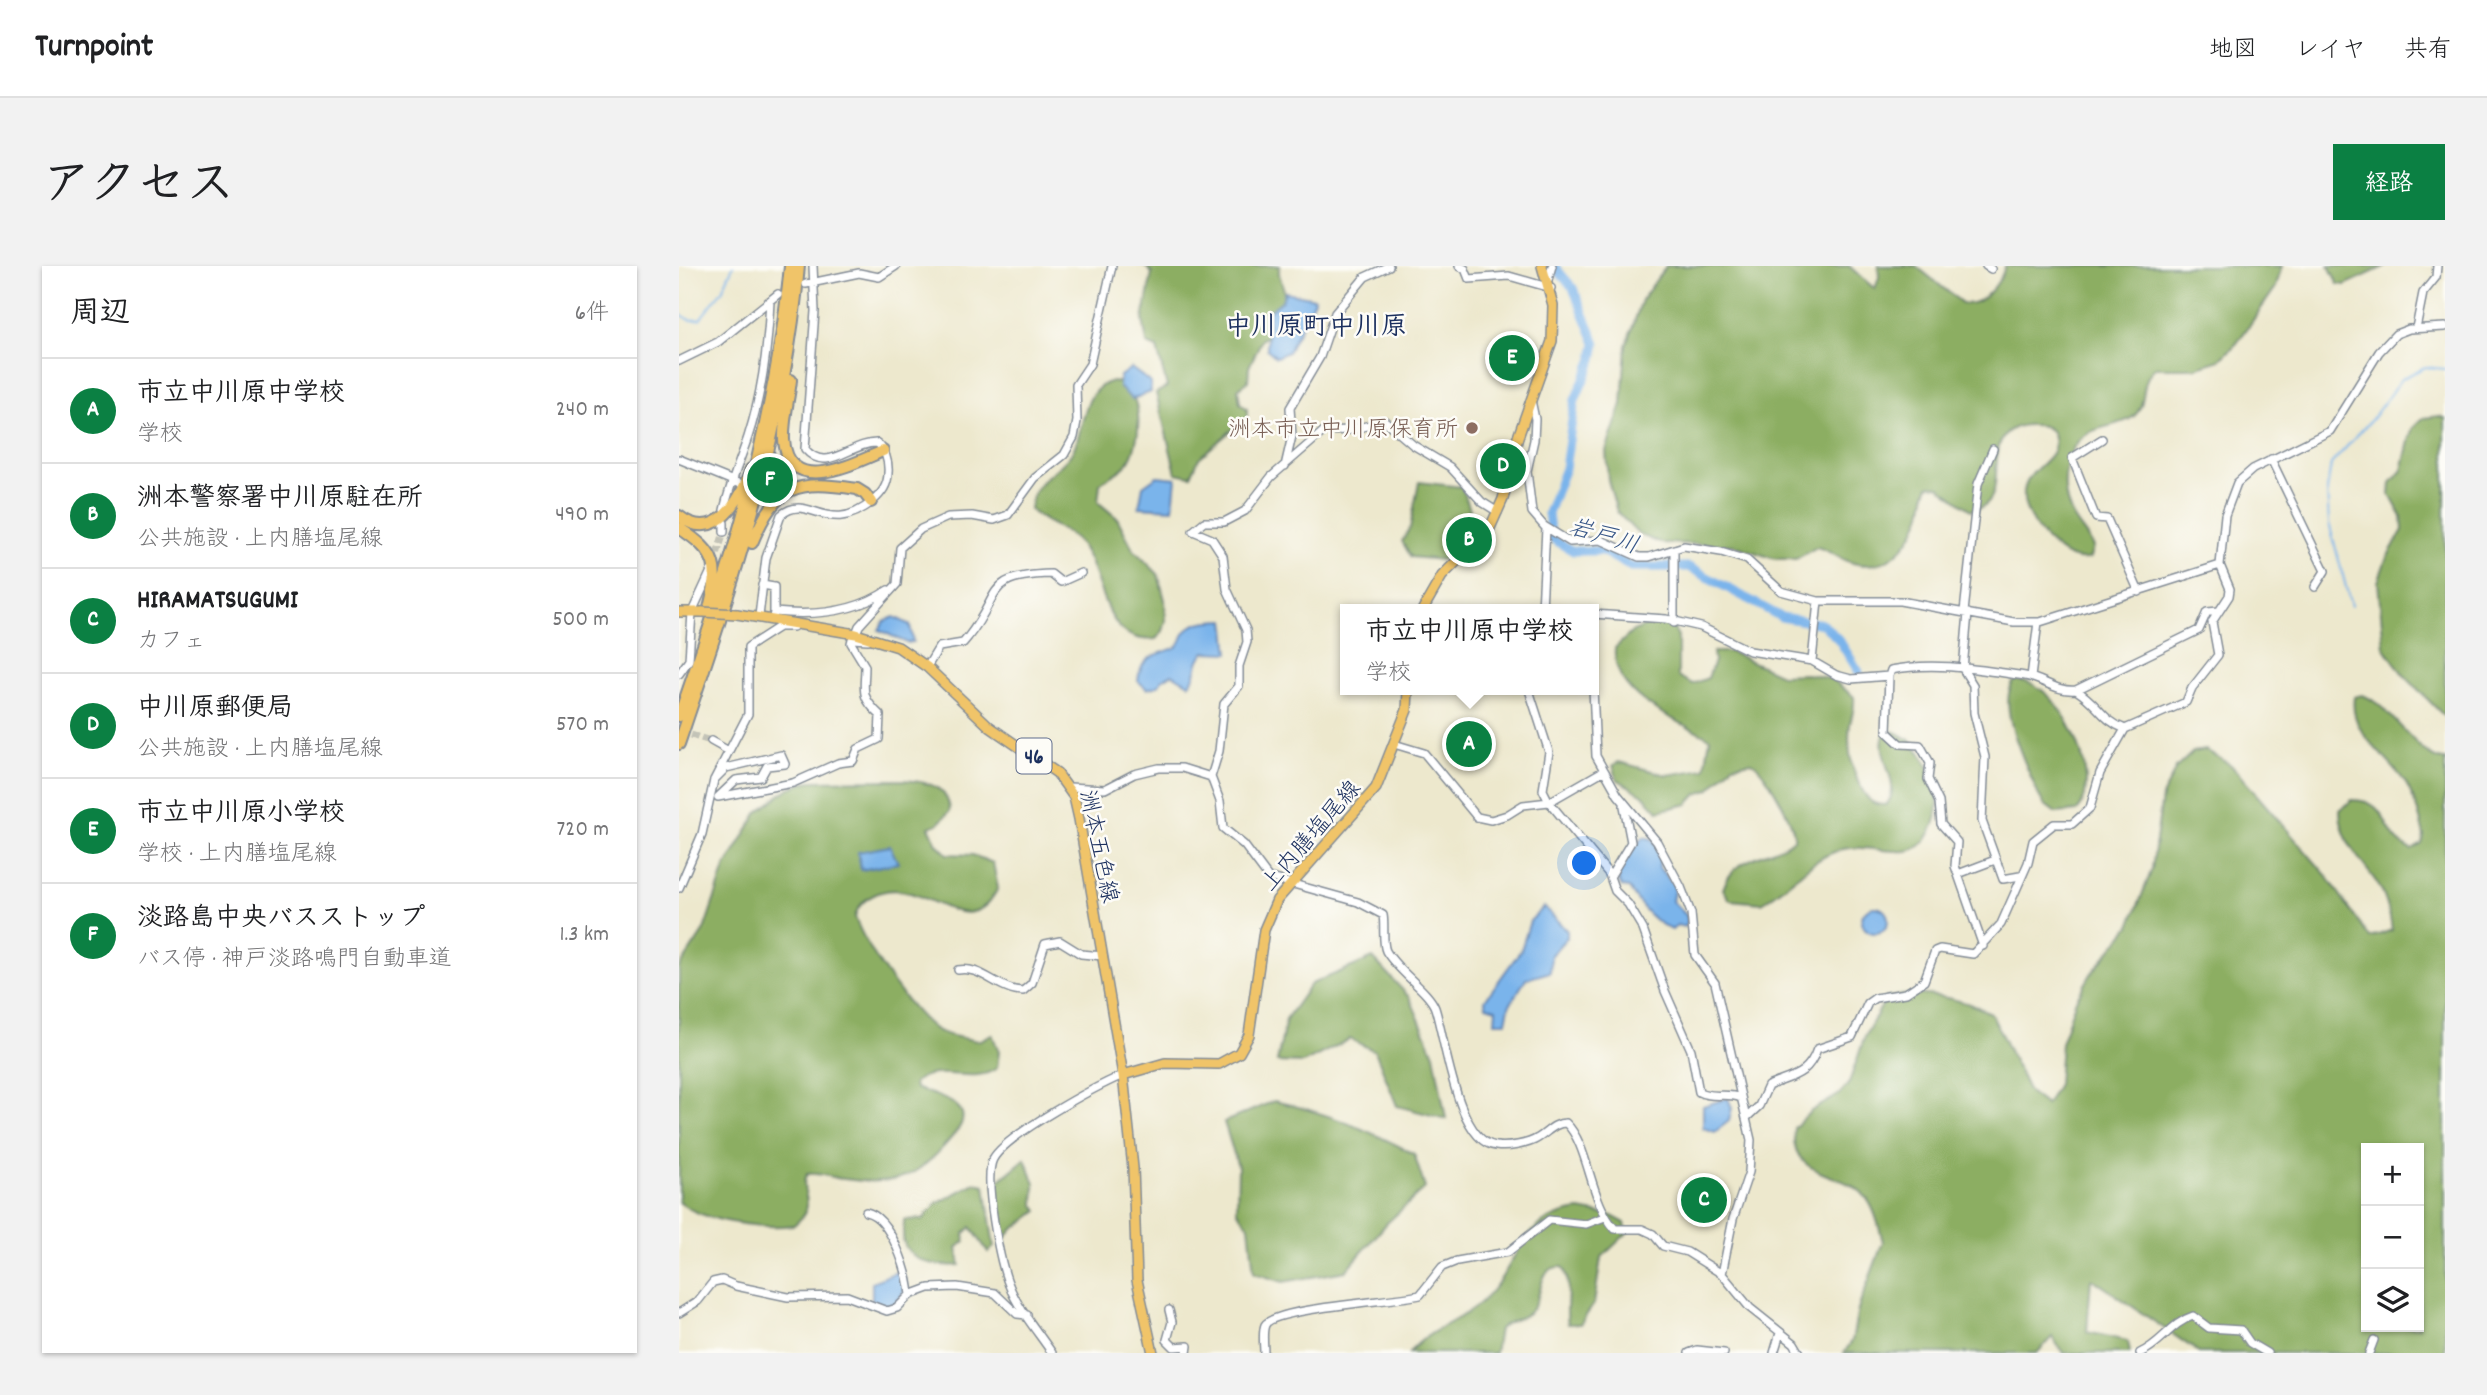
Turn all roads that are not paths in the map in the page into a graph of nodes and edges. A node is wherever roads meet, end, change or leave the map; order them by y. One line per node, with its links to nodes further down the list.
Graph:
1 (790, 266): 17 (highway)
2 (799, 266): 14 (highway)
3 (813, 266): 10 (street)
4 (896, 266): 10 (street)
5 (1112, 266): 39 (street)
6 (1389, 266): 25 (street)
7 (1459, 266): 11 (street)
8 (2437, 266): 16 (street)
9 (1547, 267): 11 (main road)
10 (810, 283): 22 (street)
11 (1550, 284): 19 (main road)
12 (778, 294): 13 (street)
13 (770, 302): 18 (street); 27 (street)
14 (796, 304): 22 (highway); 64 (highway)
15 (2445, 327): 16 (street)
16 (2416, 328): 24 (street)
17 (781, 349): 32 (highway); 69 (highway)
18 (679, 361)
19 (1531, 400): 31 (main road); 34 (street)
20 (2102, 439): 42 (street)
21 (1993, 449): 49 (street)
22 (883, 451): 29 (street)
23 (679, 459): 27 (street)
24 (2271, 459): 36 (street); 41 (street)
25 (1285, 466): 31 (street); 76 (street)
26 (790, 475): 28 (street)
27 (734, 481): 30 (street)
28 (773, 492)
29 (871, 502): 40 (street); 64 (highway)
30 (724, 510)
31 (1498, 512): 44 (main road)
32 (679, 516)
33 (679, 528): 69 (highway)
34 (1546, 528): 35 (street); 45 (street)
35 (1674, 549): 43 (street); 54 (street)
36 (2220, 565): 42 (street); 46 (street)
37 (711, 571): 48 (street)
38 (1081, 573): 59 (street)
39 (897, 584): 51 (street); 56 (street)
40 (762, 585): 51 (street); 52 (street)
41 (2315, 587)
42 (2139, 592): 53 (street)
43 (1818, 601): 49 (street); 58 (street)
44 (1426, 604)
45 (1543, 604)
46 (2219, 611): 65 (street); 70 (street)
47 (679, 612): 48 (main road, 洲本五色線 / 46)
48 (692, 612): 52 (main road, 洲本五色線 / 46, bridge); 61 (street)
49 (1966, 613): 53 (street); 60 (street)
50 (1599, 614): 54 (street)
51 (773, 615): 52 (main road, 洲本五色線 / 46); 55 (main road, 洲本五色線 / 46)
52 (759, 616)
53 (2038, 622): 63 (street)
54 (1674, 623): 58 (street)
55 (813, 626): 56 (main road, 洲本五色線 / 46); 74 (street)
56 (856, 634): 57 (main road, 洲本五色線 / 46)
57 (872, 638): 59 (main road, 洲本五色線 / 46); 77 (street)
58 (1812, 660): 62 (street)
59 (927, 667): 78 (main road, 洲本五色線 / 46)
60 (1963, 669): 62 (street); 63 (street); 81 (street)
61 (679, 674)
62 (1889, 676): 82 (street)
63 (2031, 677): 65 (street)
64 (699, 688): 72 (highway)
65 (2076, 690): 70 (street)
66 (1408, 695): 73 (main road, 上内膳塩尾線)
67 (1531, 695): 79 (street)
68 (1593, 695): 75 (street)
69 (679, 716)
70 (2125, 729): 83 (street)
71 (711, 741): 74 (street)
72 (679, 744)
73 (1394, 744): 79 (street); 85 (main road, 上内膳塩尾線)
74 (727, 750): 77 (street)
75 (1603, 771): 79 (street); 80 (street)
76 (1211, 777): 78 (street); 85 (street)
77 (715, 780): 86 (street)
78 (1069, 787): 88 (main road, 洲本五色線 / 46)
79 (1549, 802): 84 (street)
80 (1623, 802): 84 (street); 91 (street)
81 (1995, 860): 82 (street); 83 (street)
82 (1958, 874): 87 (street)
83 (2020, 876): 87 (street)
84 (1610, 877): 91 (street)
85 (1291, 884): 90 (main road, 上内膳塩尾線); 94 (street)
86 (679, 888)
87 (1983, 946): 92 (street)
88 (1103, 956): 89 (street); 90 (main road, 洲本五色線 / 46)
89 (958, 970)
90 (1123, 1075): 99 (street); 103 (main road, 洲本五色線 / 46)
91 (1741, 1098): 92 (street)
92 (1746, 1118): 95 (street)
93 (866, 1212): 96 (street)
94 (1605, 1217): 95 (street); 105 (street)
95 (1722, 1274): 100 (street)
96 (910, 1295): 98 (street); 99 (street)
97 (1169, 1310): 104 (street)
98 (679, 1314)
99 (1027, 1315): 102 (street)
100 (1780, 1333): 108 (street); 109 (street)
101 (2374, 1340): 112 (street)
102 (1052, 1353)
103 (1153, 1353)
104 (1187, 1353)
105 (1264, 1353)
106 (1689, 1353): 107 (street)
107 (1724, 1353)
108 (1774, 1353)
109 (1800, 1353)
110 (2140, 1353): 111 (street)
111 (2267, 1353)
112 (2368, 1353)

